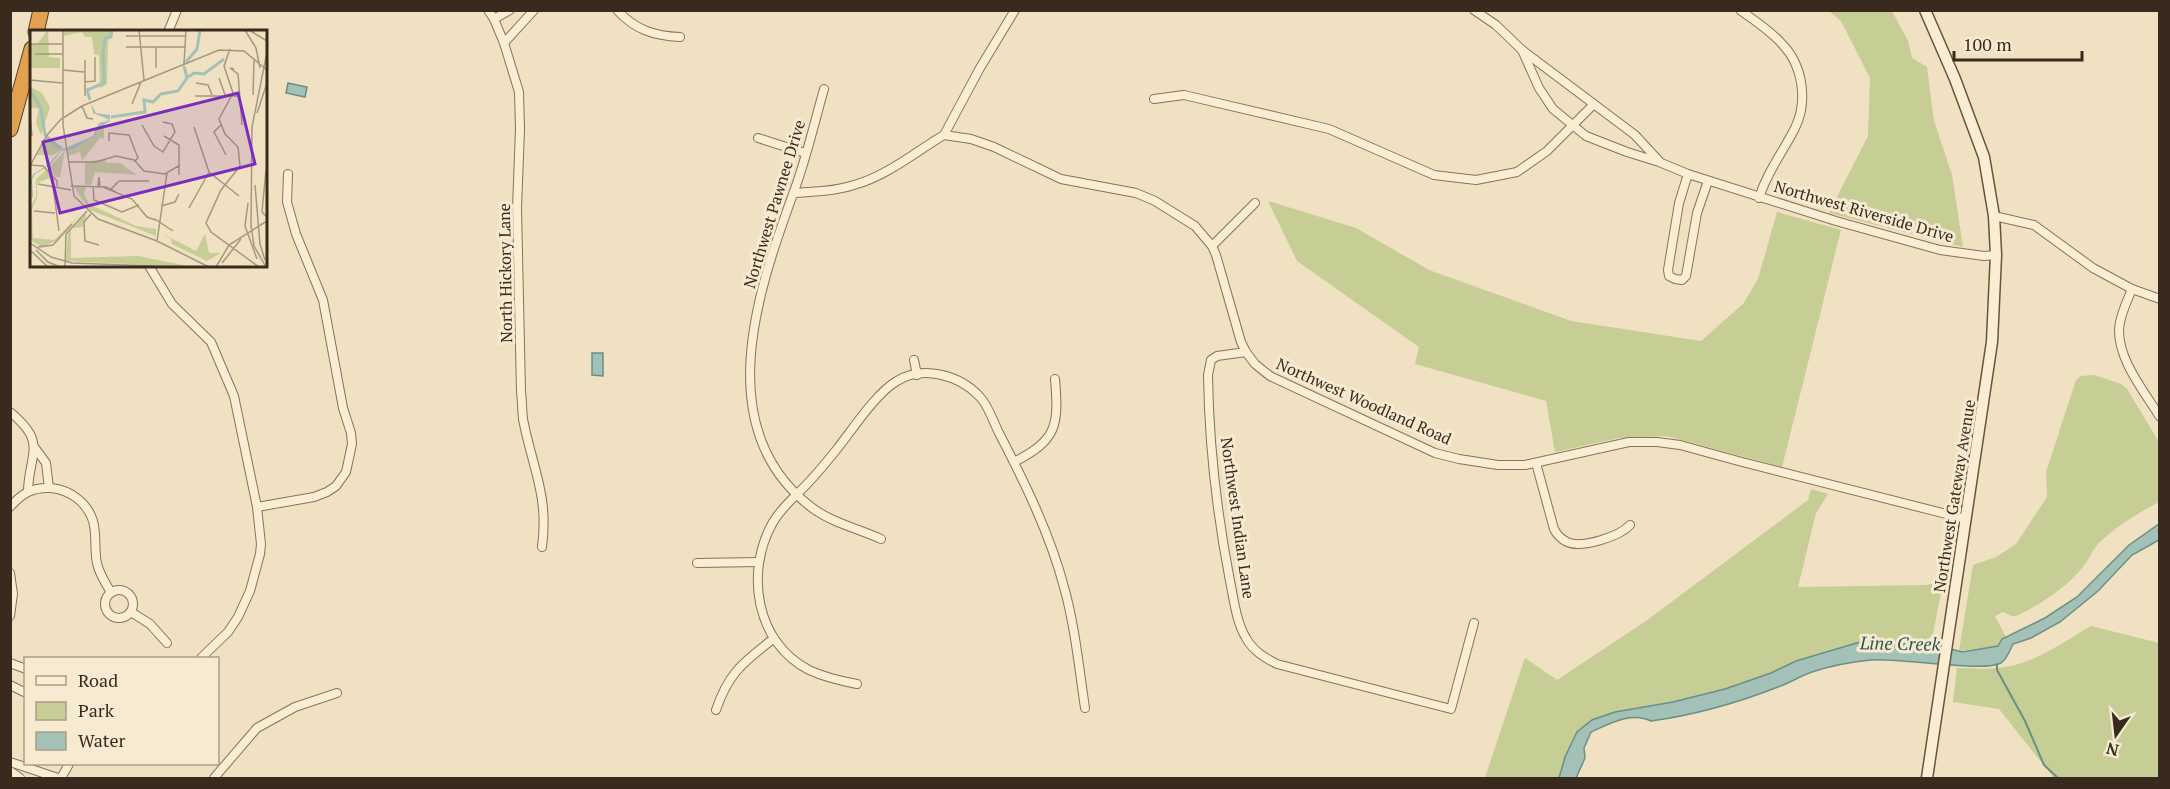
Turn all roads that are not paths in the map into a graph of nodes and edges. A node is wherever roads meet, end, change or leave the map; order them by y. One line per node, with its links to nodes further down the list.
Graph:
1 (42, 10): 12 (highway)
2 (177, 10): 13 (street)
3 (488, 10): 11 (street, North Hickory Lane)
4 (510, 10): 11 (street)
5 (534, 10): 15 (street)
6 (617, 10): 14 (street)
7 (1015, 10): 23 (street)
8 (1474, 10): 16 (street)
9 (1740, 10): 31 (street, Northwest Riverside Drive)
10 (1925, 10): 33 (main road, Northwest Gateway Avenue)
11 (495, 19): 15 (street, North Hickory Lane)
12 (37, 30)
13 (169, 30)
14 (680, 37)
15 (504, 43): 56 (street, North Hickory Lane)
16 (1522, 51): 20 (street); 21 (street, Northwest Riverside Drive)
17 (30, 56): 22 (highway)
18 (824, 89): 25 (street, Northwest Pawnee Drive)
19 (1154, 99): 21 (street)
20 (1594, 104): 21 (street); 26 (street)
21 (1573, 125): 26 (street, Northwest Riverside Drive)
22 (10, 129)
23 (944, 135): 30 (street); 34 (street, Northwest Woodland Road)
24 (758, 138): 25 (street)
25 (805, 153): 30 (street, Northwest Pawnee Drive)
26 (1659, 162): 28 (street, Northwest Riverside Drive)
27 (288, 174): 52 (street)
28 (1688, 174): 29 (street, Northwest Riverside Drive); 29 (street)
29 (1708, 181): 31 (street, Northwest Riverside Drive)
30 (794, 193): 50 (street, Northwest Pawnee Drive)
31 (1759, 198): 35 (street, Northwest Riverside Drive)
32 (1256, 203): 34 (street)
33 (1994, 216): 35 (main road, Northwest Gateway Avenue); 37 (street)
34 (1212, 246): 39 (street, Northwest Woodland Road)
35 (1996, 255): 53 (main road, Northwest Gateway Avenue)
36 (149, 267): 52 (street)
37 (2132, 289): 38 (street); 44 (street)
38 (2160, 299)
39 (1246, 352): 47 (street, Northwest Woodland Road); 63 (street, Northwest Indian Lane)
40 (914, 360): 41 (street)
41 (917, 375): 46 (street); 50 (street)
42 (1054, 379): 46 (street)
43 (10, 412): 45 (street)
44 (2160, 417)
45 (35, 448): 48 (street); 49 (street)
46 (1014, 462): 71 (street)
47 (1536, 463): 53 (street, Northwest Woodland Road); 54 (street)
48 (49, 488): 49 (street); 60 (street)
49 (28, 491): 51 (street)
50 (797, 495): 55 (street, Northwest Pawnee Drive); 57 (street)
51 (10, 507)
52 (257, 507): 66 (street)
53 (1966, 519): 79 (main road, Northwest Gateway Avenue)
54 (1630, 525)
55 (881, 539)
56 (542, 547)
57 (759, 562): 58 (street); 64 (street)
58 (697, 563)
59 (10, 573): 62 (street)
60 (111, 593): 61 (street); 61 (street)
61 (131, 612): 65 (street)
62 (10, 616)
63 (1474, 623)
64 (773, 639): 67 (street); 72 (street)
65 (167, 643)
66 (202, 657)
67 (857, 684)
68 (10, 685): 69 (street)
69 (24, 692)
70 (337, 693): 78 (street)
71 (1085, 708)
72 (716, 710)
73 (10, 762): 77 (street)
74 (68, 765): 77 (street)
75 (10, 771): 76 (street)
76 (20, 778)
77 (60, 778)
78 (214, 778)
79 (1927, 778)

